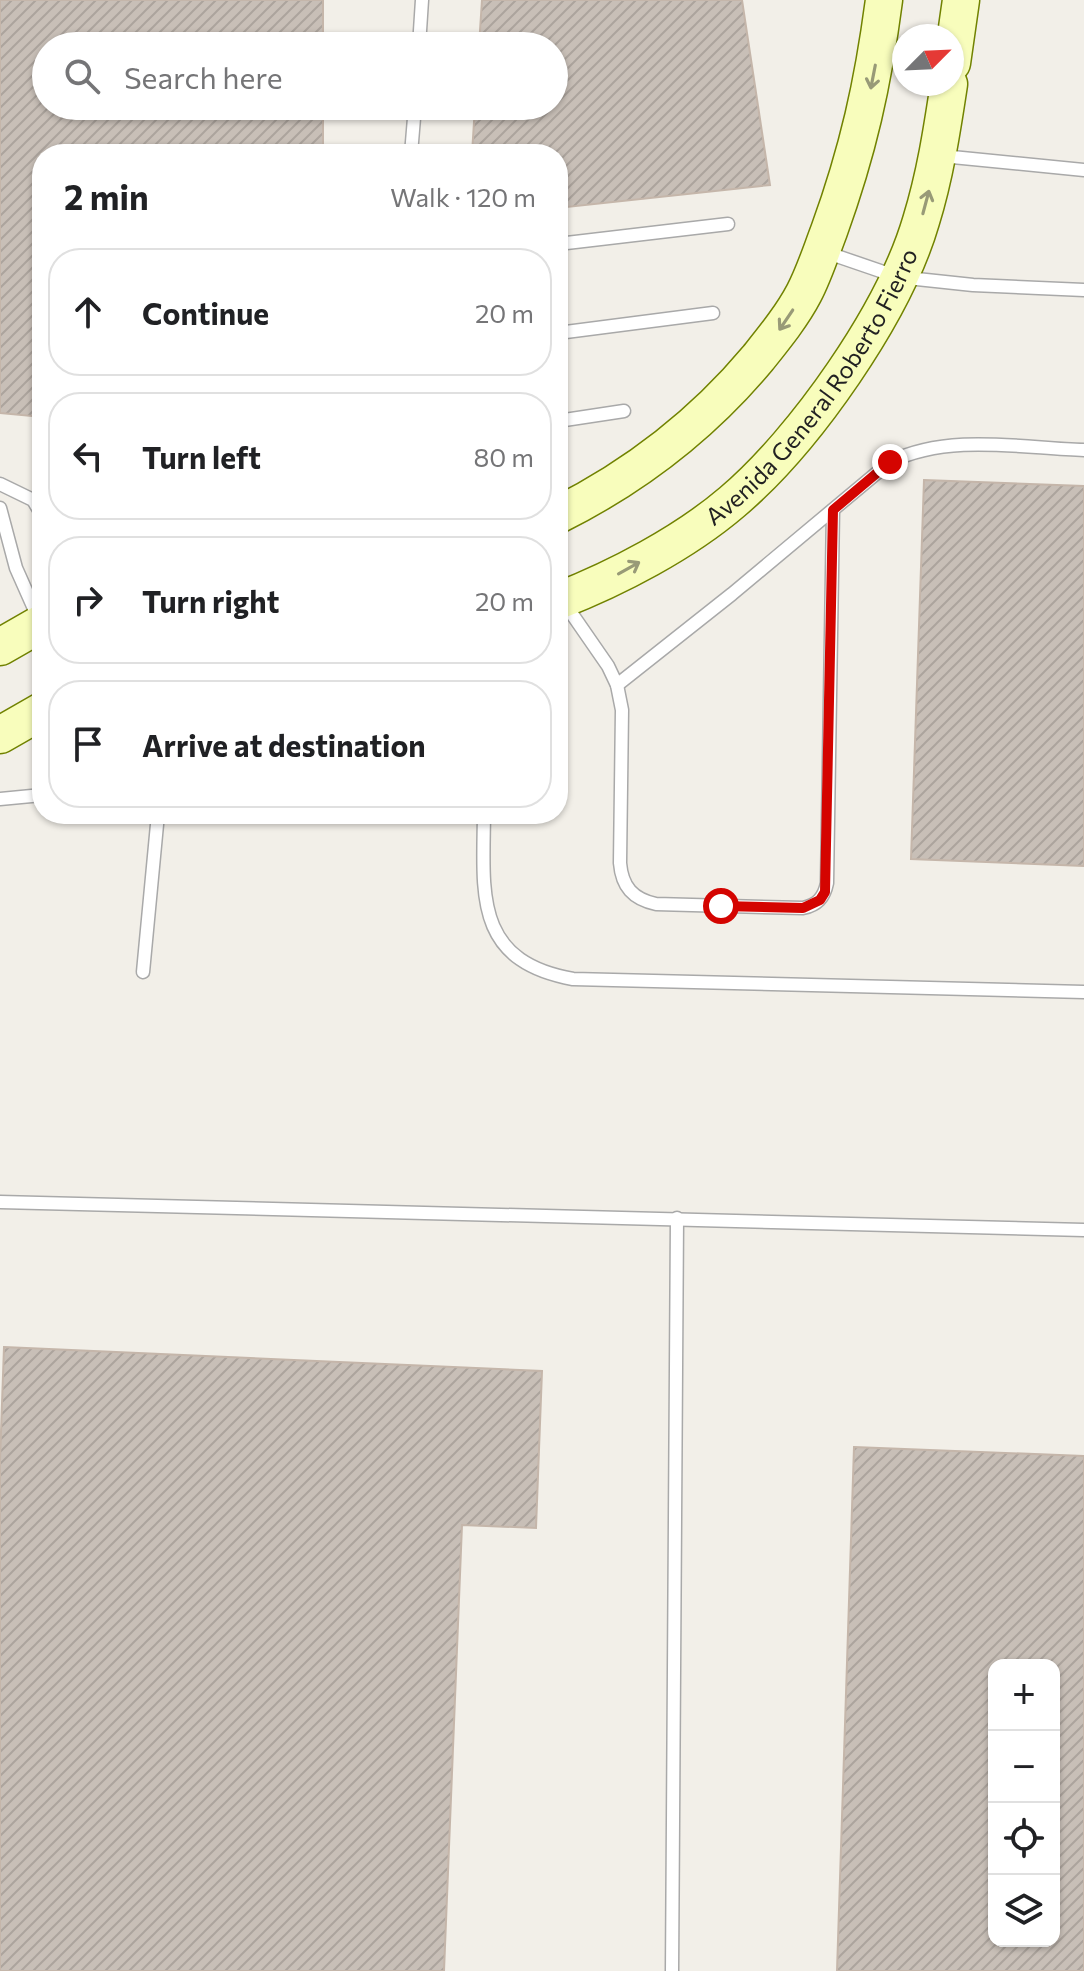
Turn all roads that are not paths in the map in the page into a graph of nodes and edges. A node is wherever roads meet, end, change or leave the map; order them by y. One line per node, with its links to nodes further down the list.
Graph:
1 (422, 0): 5 (lane)
2 (884, 0): 13 (street, one-way to 13)
3 (961, 0): 4 (street)
4 (958, 24)
5 (420, 32)
6 (947, 96): 9 (street, Avenida General Roberto Fierro)
7 (414, 120): 8 (lane)
8 (412, 144)
9 (938, 156): 10 (lane); 14 (street, Avenida General Roberto Fierro, one-way to 9)
10 (1084, 170)
11 (728, 224): 12 (lane)
12 (568, 243)
13 (822, 251): 14 (lane); 24 (street, one-way to 24)
14 (898, 277): 15 (lane); 26 (street, Avenida General Roberto Fierro, one-way to 14)
15 (1084, 290)
16 (713, 313): 17 (lane)
17 (568, 332)
18 (624, 411): 19 (lane)
19 (568, 419)
20 (1084, 450): 25 (lane)
21 (0, 484): 22 (lane)
22 (32, 500)
23 (0, 508): 27 (lane)
24 (568, 510)
25 (833, 510): 31 (lane); 31 (lane)
26 (568, 596)
27 (32, 603)
28 (568, 611): 31 (lane)
29 (32, 628): 30 (street)
30 (0, 647)
31 (617, 685)
32 (32, 717): 33 (street)
33 (0, 735)
34 (32, 796): 35 (lane)
35 (0, 799)
36 (157, 824): 38 (lane)
37 (484, 824): 39 (lane)
38 (143, 972)
39 (1084, 992)
40 (0, 1202): 41 (lane)
41 (677, 1218): 42 (lane); 43 (lane)
42 (1084, 1230)
43 (672, 1971)

